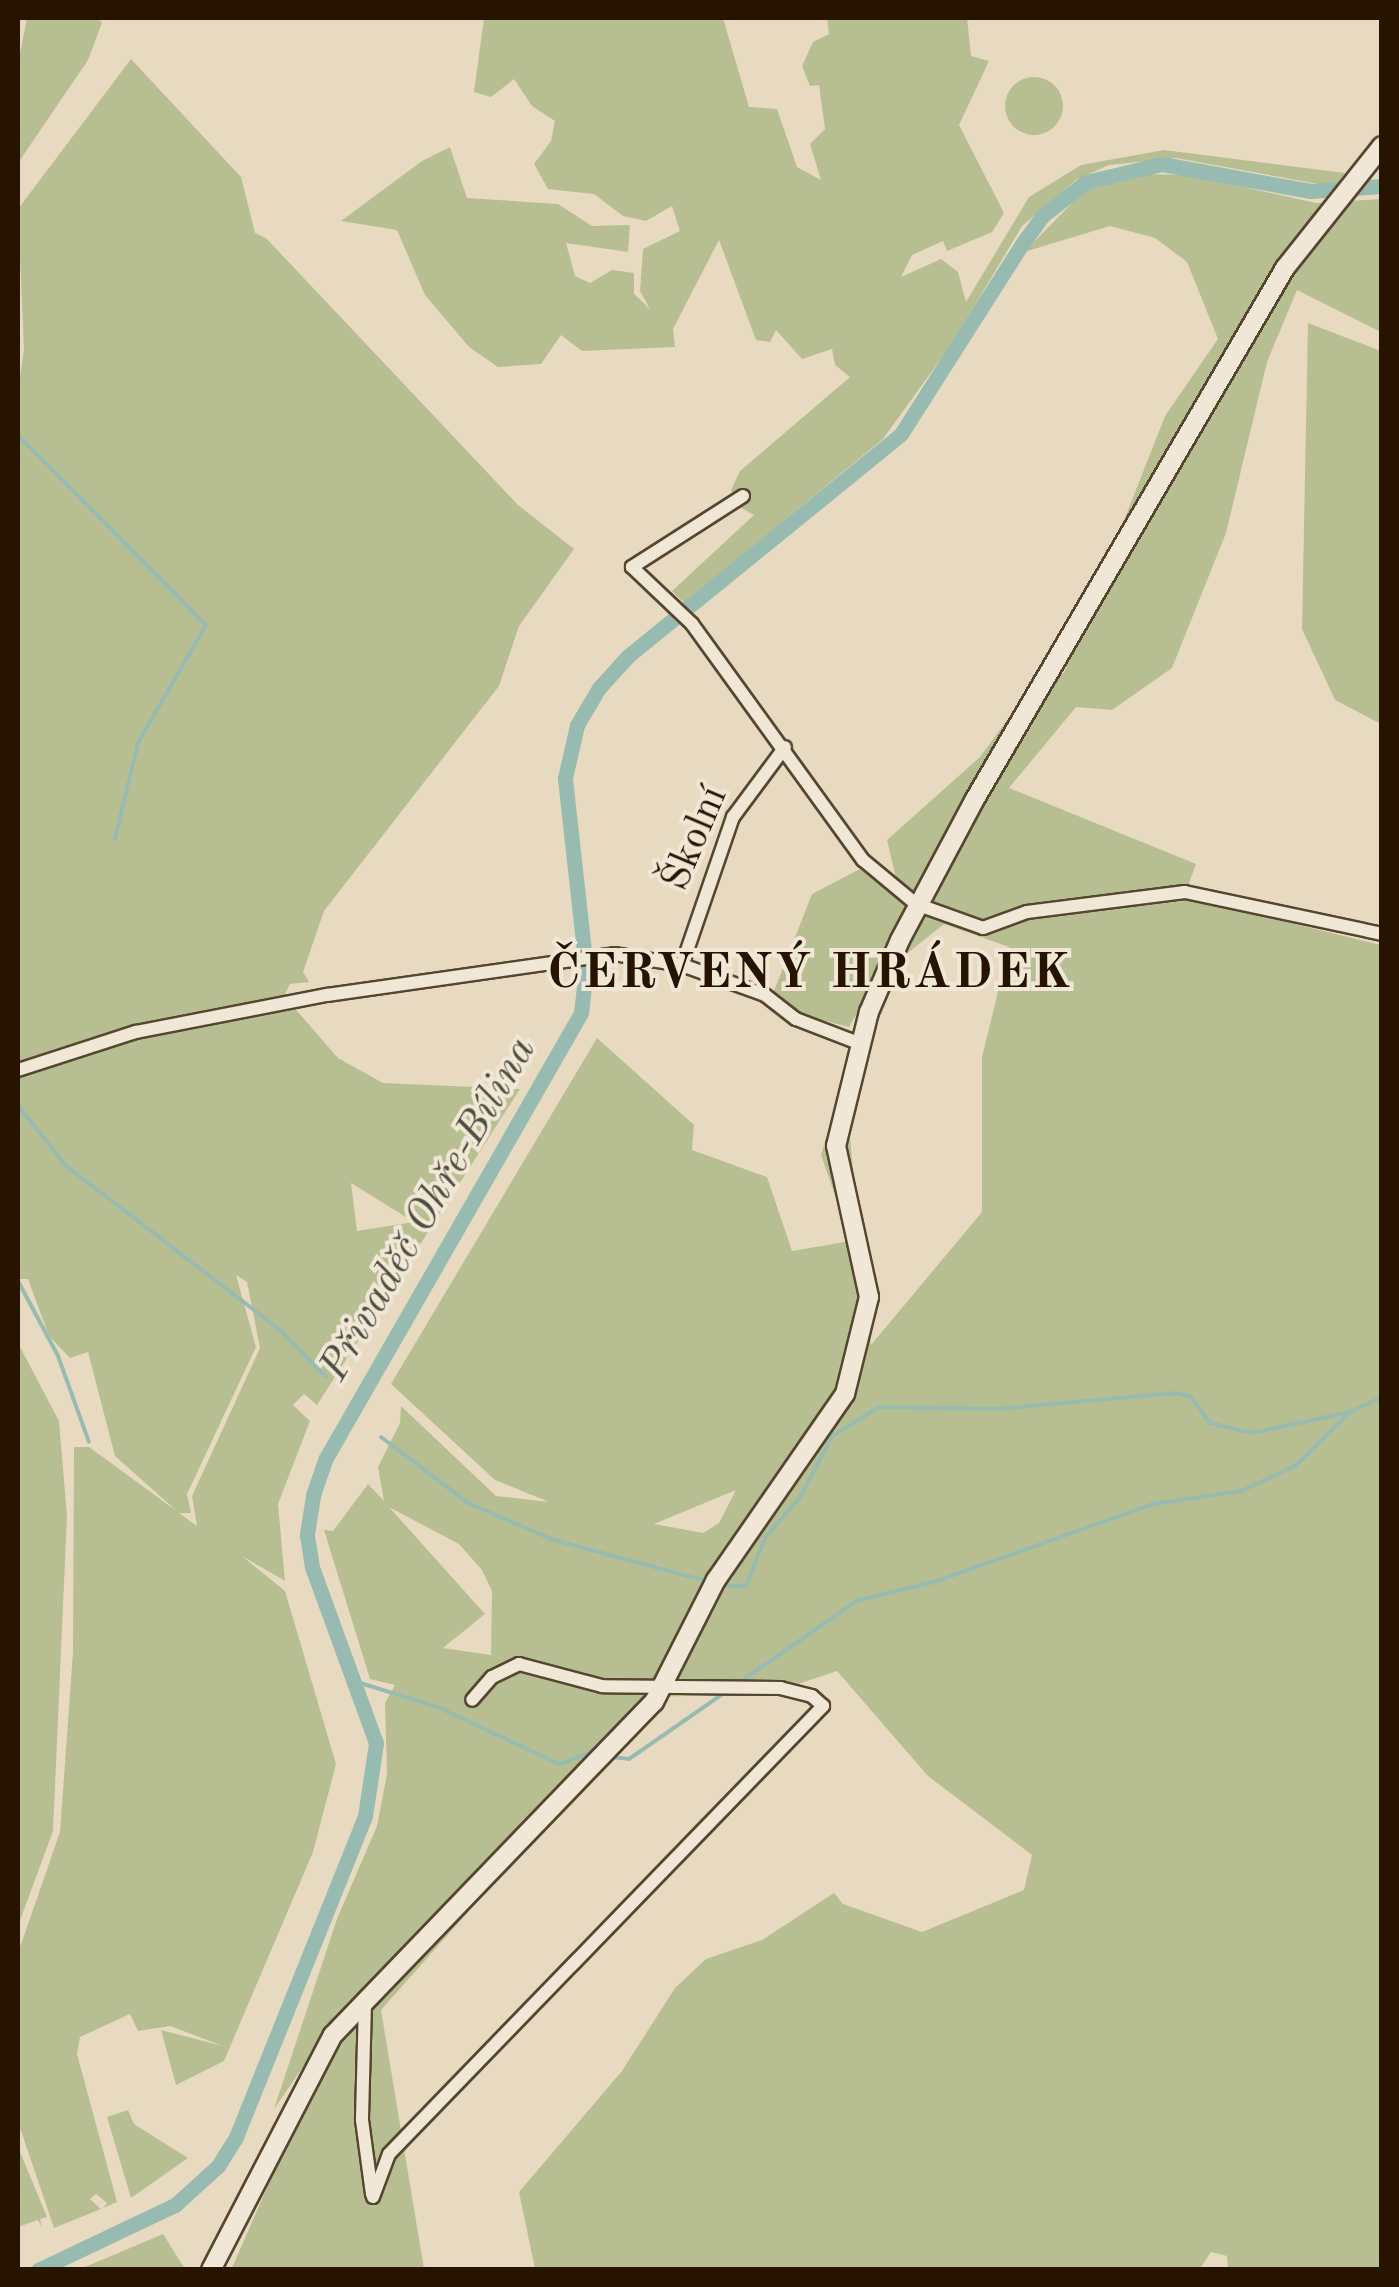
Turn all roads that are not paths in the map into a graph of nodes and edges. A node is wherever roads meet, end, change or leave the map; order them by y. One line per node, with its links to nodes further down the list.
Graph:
1 (1382, 146): 4 (street)
2 (743, 496): 3 (street)
3 (784, 747): 4 (street); 6 (street, Školní)
4 (916, 904): 5 (street); 7 (street)
5 (1382, 934)
6 (682, 964): 7 (street); 8 (street)
7 (861, 1044): 9 (street)
8 (18, 1070)
9 (660, 1690): 10 (street); 11 (street); 11 (street)
10 (472, 1700)
11 (365, 2003): 12 (street)
12 (210, 2270)

